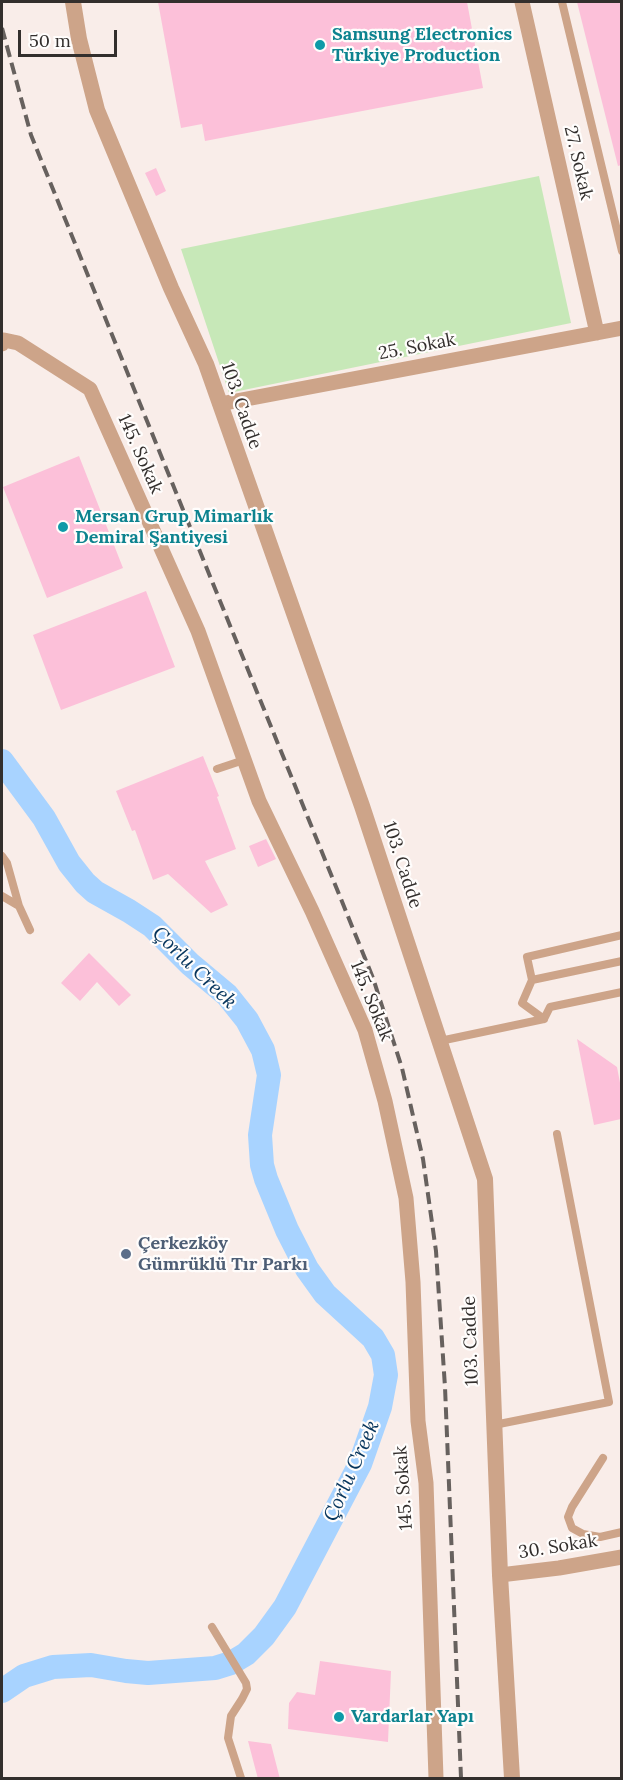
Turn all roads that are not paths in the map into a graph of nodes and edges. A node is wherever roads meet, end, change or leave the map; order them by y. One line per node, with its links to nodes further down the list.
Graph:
1 (73, 2): 8 (street, 103. Cadde)
2 (522, 2): 6 (street, 27. Sokak)
3 (562, 2): 4 (lane)
4 (621, 251)
5 (621, 328): 6 (street, 25. Sokak)
6 (597, 333): 8 (street, 25. Sokak)
7 (2, 344): 9 (street, 145. Sokak)
8 (220, 404): 20 (street, 103. Cadde)
9 (244, 760): 10 (lane); 29 (street, 145. Sokak)
10 (217, 770)
11 (2, 856): 13 (lane)
12 (2, 896): 13 (lane)
13 (19, 906): 14 (lane)
14 (30, 930)
15 (621, 935): 17 (lane)
16 (621, 961): 17 (lane)
17 (532, 980): 19 (lane)
18 (621, 992): 19 (lane)
19 (544, 1019): 20 (lane)
20 (439, 1042): 22 (street, 103. Cadde)
21 (557, 1134): 22 (lane)
22 (494, 1425): 26 (street, 103. Cadde)
23 (603, 1458): 24 (lane)
24 (621, 1532)
25 (621, 1557): 26 (street, 30. Sokak)
26 (500, 1575): 30 (street, 103. Cadde)
27 (212, 1627): 28 (lane)
28 (241, 1779)
29 (436, 1779)
30 (512, 1779)

